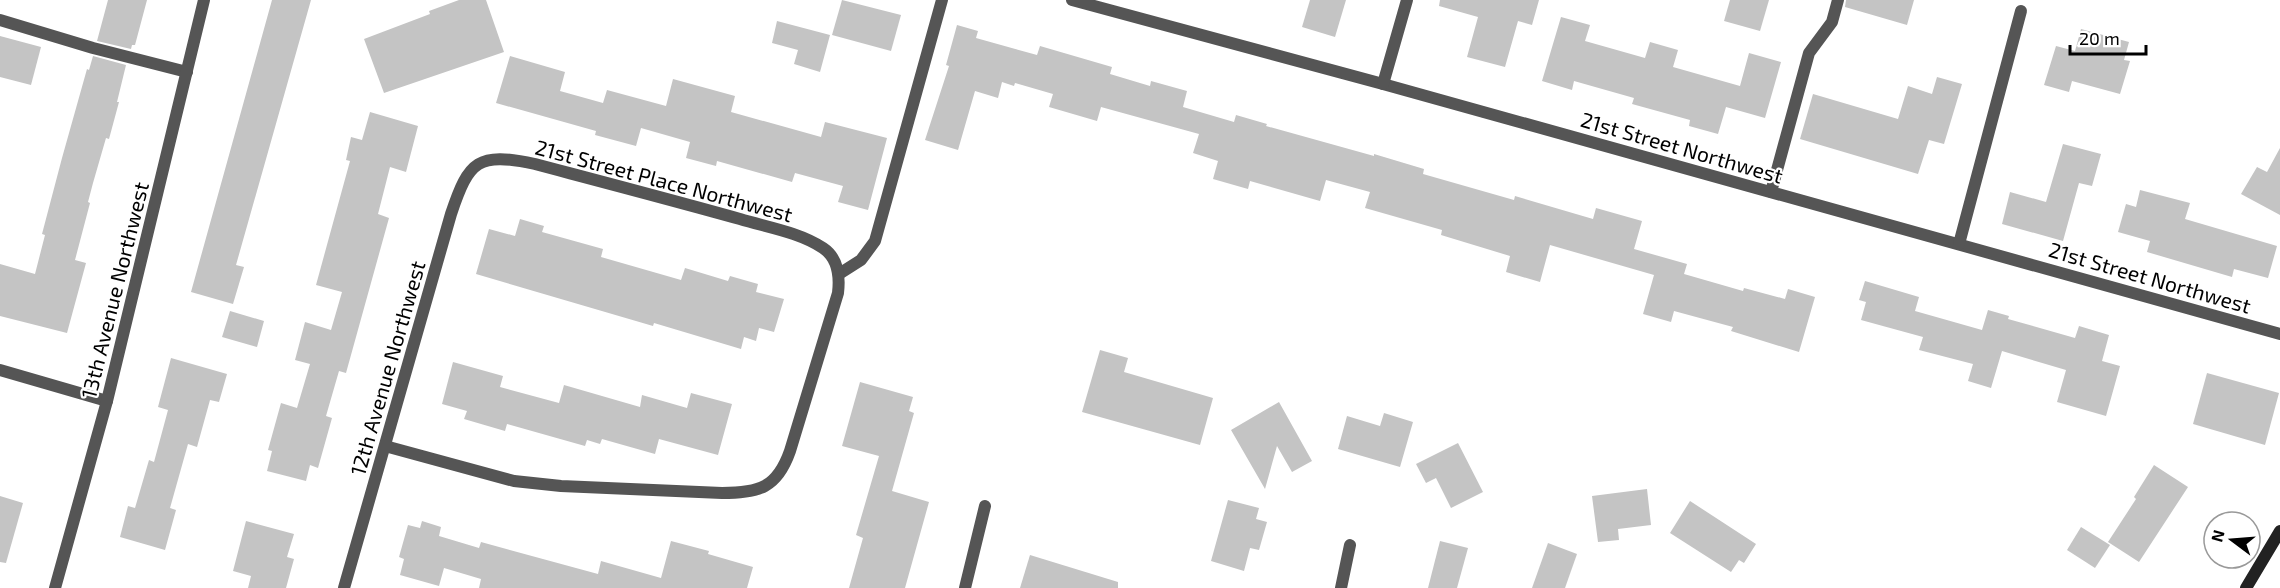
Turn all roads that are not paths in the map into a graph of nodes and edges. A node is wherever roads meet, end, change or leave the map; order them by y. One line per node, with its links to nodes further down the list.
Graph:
1 (204, 0): 8 (street, 13th Avenue Northwest)
2 (942, 0): 13 (street)
3 (1072, 0): 9 (street, 21st Street Northwest)
4 (1407, 0): 9 (street)
5 (1838, 0): 11 (street)
6 (2021, 10): 12 (street)
7 (0, 20): 8 (street)
8 (187, 72): 16 (street, 13th Avenue Northwest)
9 (1383, 84): 11 (street, 21st Street Northwest)
10 (477, 164): 13 (street, 21st Street Place Northwest); 17 (street, 12th Avenue Northwest)
11 (1771, 192): 12 (street, 21st Street Northwest)
12 (1959, 244): 14 (street, 21st Street Northwest)
13 (839, 274): 17 (street)
14 (2280, 334)
15 (0, 370): 16 (street)
16 (107, 401): 21 (street, 13th Avenue Northwest)
17 (385, 446): 22 (street, 12th Avenue Northwest)
18 (985, 506): 23 (street)
19 (2280, 531): 25 (street)
20 (1350, 545): 24 (street)
21 (55, 588)
22 (344, 588)
23 (965, 588)
24 (1341, 588)
25 (2246, 588)

